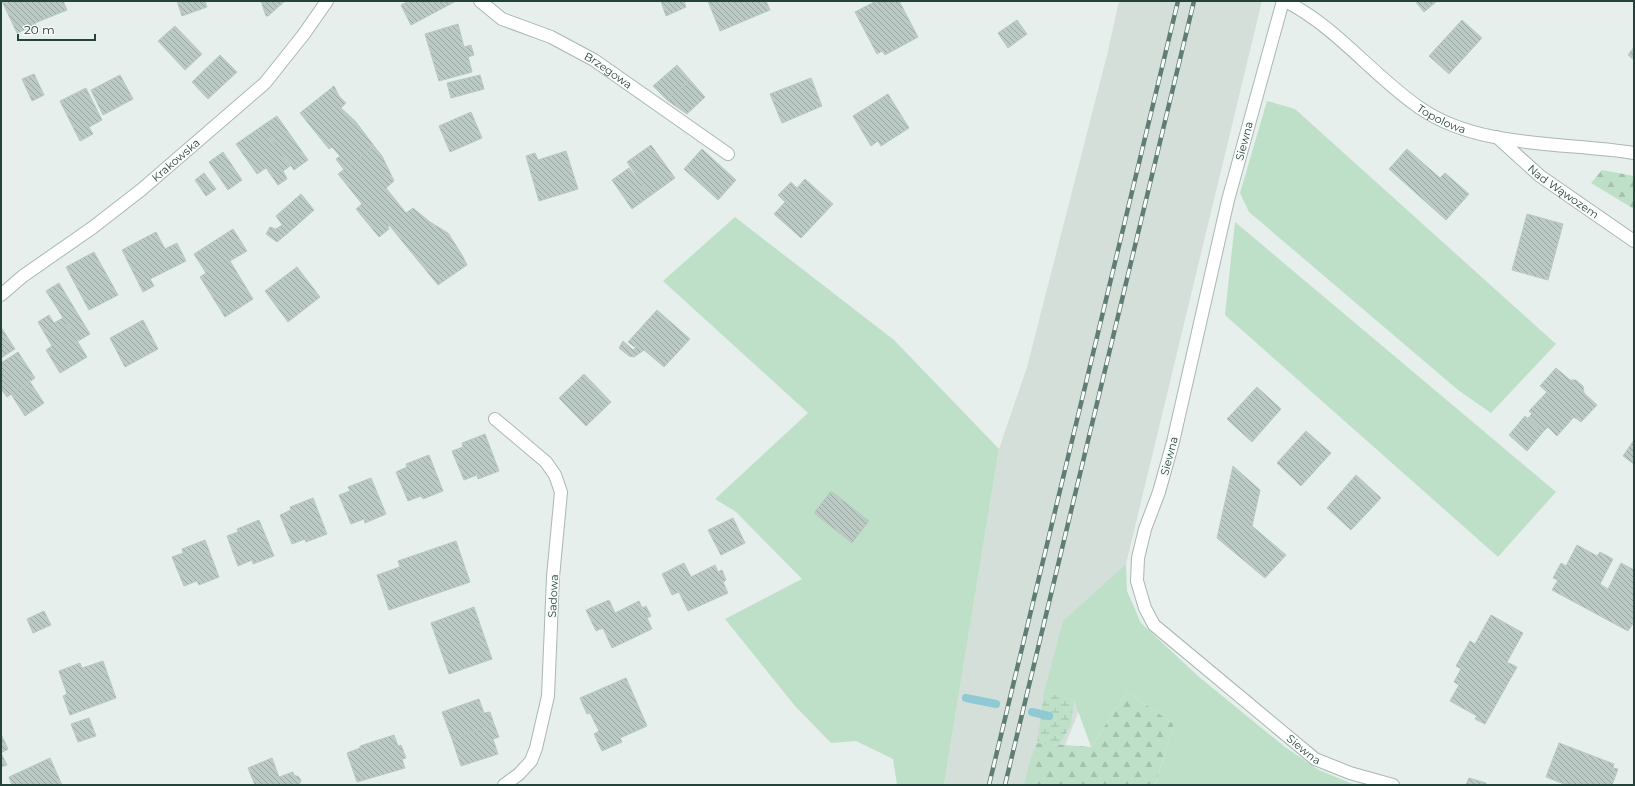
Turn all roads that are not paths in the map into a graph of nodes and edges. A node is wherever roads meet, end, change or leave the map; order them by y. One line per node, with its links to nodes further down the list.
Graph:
1 (327, 1): 8 (street, Krakowska)
2 (480, 1): 5 (street, Brzegowa)
3 (1284, 1): 4 (street, Topolowa); 11 (street, Siewna)
4 (1497, 137): 6 (street, Topolowa); 7 (street, Nad Wąwozem)
5 (728, 154)
6 (1634, 154)
7 (1634, 241)
8 (1, 295)
9 (495, 419): 10 (street, Sadowa)
10 (504, 785)
11 (1393, 785)

